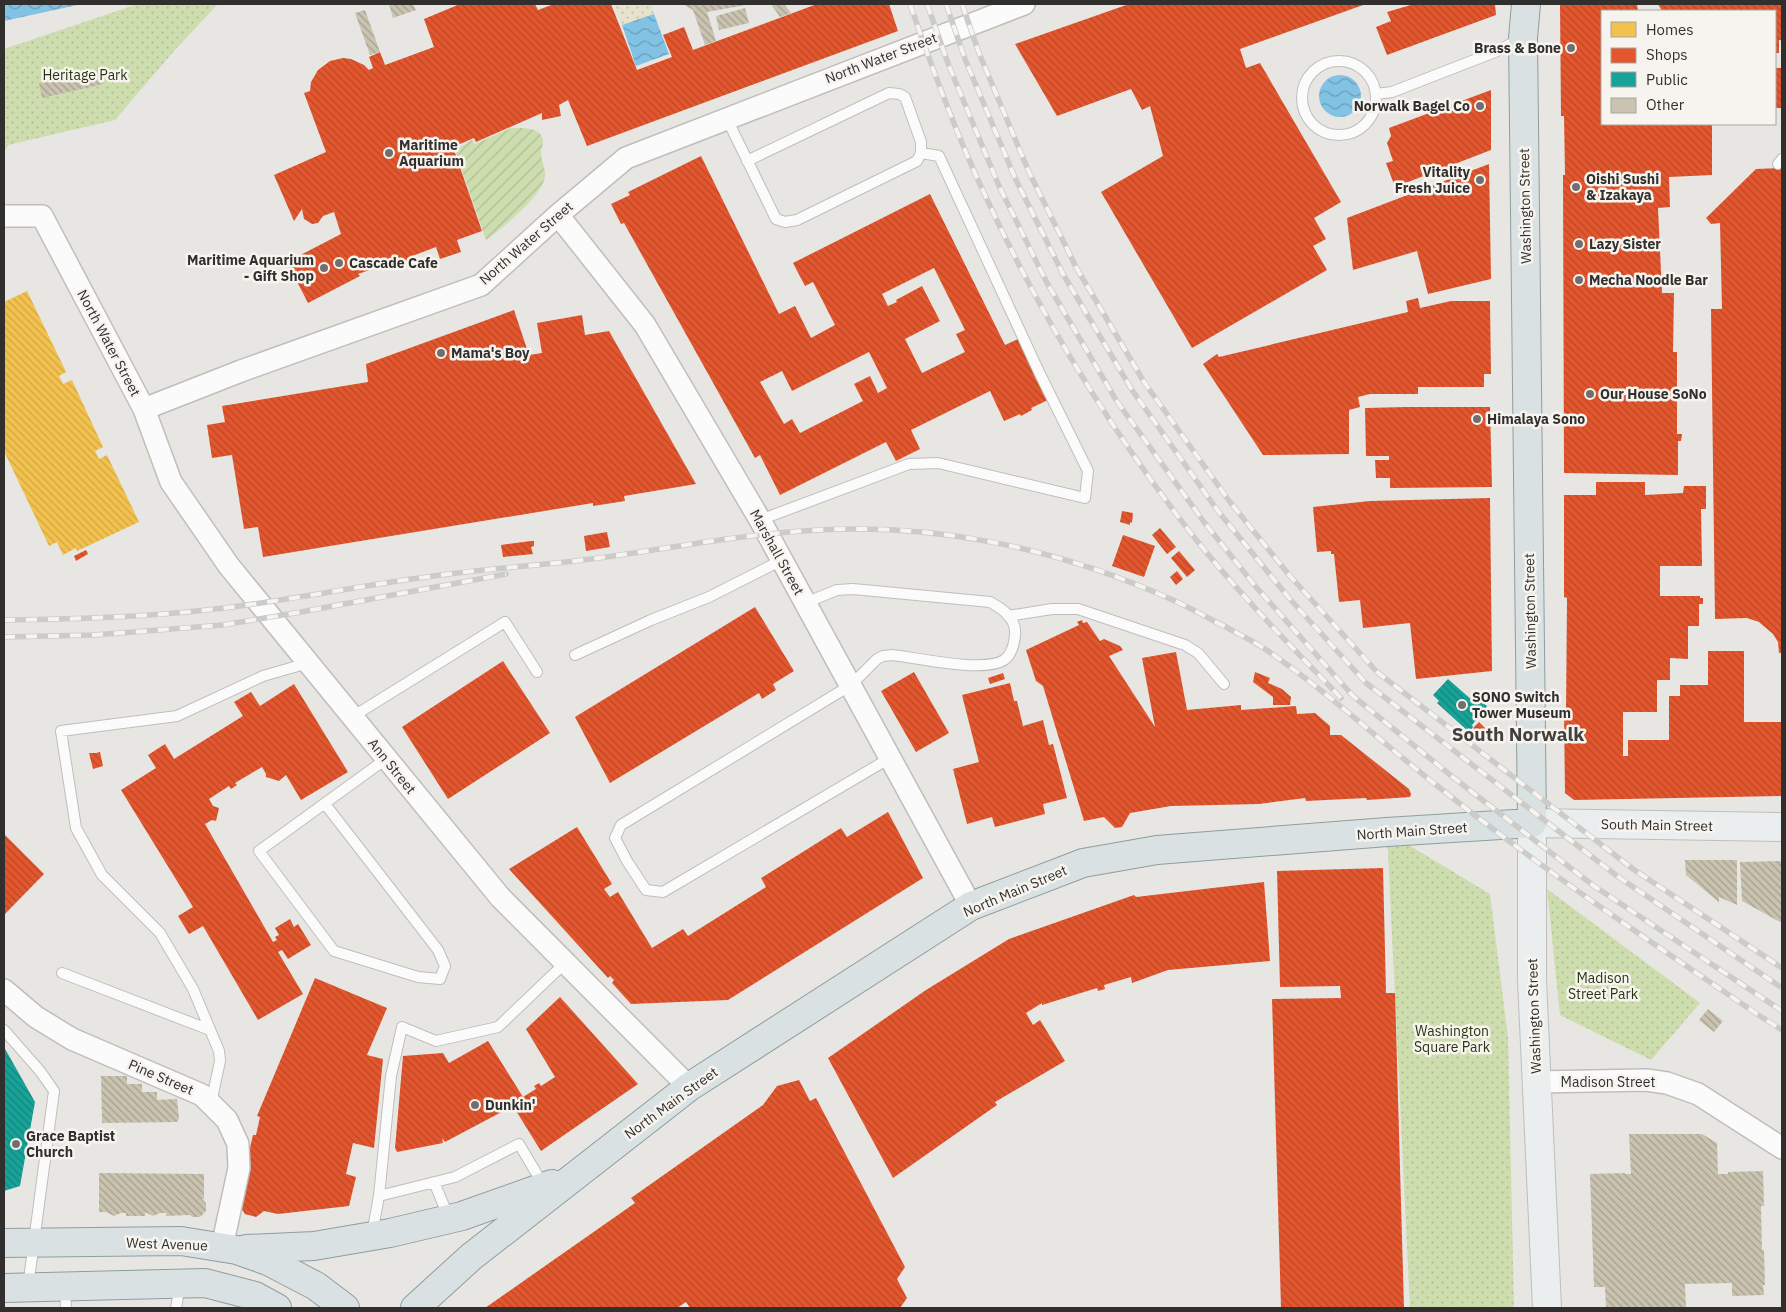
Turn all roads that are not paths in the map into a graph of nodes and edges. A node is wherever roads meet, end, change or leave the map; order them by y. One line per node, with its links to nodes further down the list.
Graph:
1 (1024, 4): 5 (street, North Water Street)
2 (1526, 4): 3 (main road, Washington Street)
3 (1523, 38): 4 (lane); 24 (main road, Washington Street)
4 (1376, 94): 4 (lane)
5 (727, 119): 7 (lane); 8 (street, North Water Street)
6 (921, 153): 7 (lane); 7 (lane); 11 (lane)
7 (747, 161)
8 (558, 215): 10 (street, North Water Street); 11 (street, Marshall Street)
9 (4, 216): 10 (street, North Water Street)
10 (144, 409): 16 (street, Ann Street)
11 (760, 520): 12 (street, Marshall Street)
12 (782, 560): 13 (street, Marshall Street); 15 (lane)
13 (806, 604): 14 (lane); 19 (street, Marshall Street)
14 (1008, 616): 18 (lane); 19 (lane)
15 (575, 655)
16 (308, 663): 20 (street, Ann Street); 31 (lane)
17 (537, 672): 20 (lane)
18 (1224, 684)
19 (851, 685): 21 (street, Marshall Street); 21 (lane)
20 (352, 717): 22 (street, Ann Street)
21 (890, 758): 26 (street, Marshall Street)
22 (386, 759): 23 (lane); 27 (street, Ann Street)
23 (325, 804): 23 (lane)
24 (1532, 823): 25 (main road, South Main Street); 26 (main road, North Main Street); 32 (main road, Washington Street)
25 (1782, 827)
26 (971, 906): 33 (main road, North Main Street)
27 (565, 963): 33 (street, Ann Street); 39 (lane)
28 (62, 973): 31 (lane)
29 (4, 990): 34 (street, Pine Street)
30 (4, 1030): 43 (lane)
31 (210, 1030): 34 (lane)
32 (1536, 1082): 35 (street, Madison Street); 51 (main road, Washington Street)
33 (689, 1087): 36 (main road, North Main Street)
34 (211, 1103): 44 (street, Pine Street)
35 (1782, 1148)
36 (575, 1176): 38 (main road, North Main Street); 50 (main road, North Main Street)
37 (434, 1182): 38 (lane); 39 (lane); 40 (lane)
38 (545, 1187): 40 (main road, North Main Street)
39 (379, 1196): 41 (lane)
40 (449, 1219): 41 (main road, North Main Street)
41 (372, 1236): 44 (main road, North Main Street)
42 (4, 1243): 43 (main road, West Avenue)
43 (34, 1243): 44 (main road, West Avenue); 45 (lane)
44 (230, 1248): 49 (main road, West Avenue)
45 (16, 1288): 47 (main road)
46 (187, 1292): 47 (main road); 48 (main road)
47 (66, 1298)
48 (277, 1308)
49 (345, 1308)
50 (415, 1308)
51 (1547, 1308)

